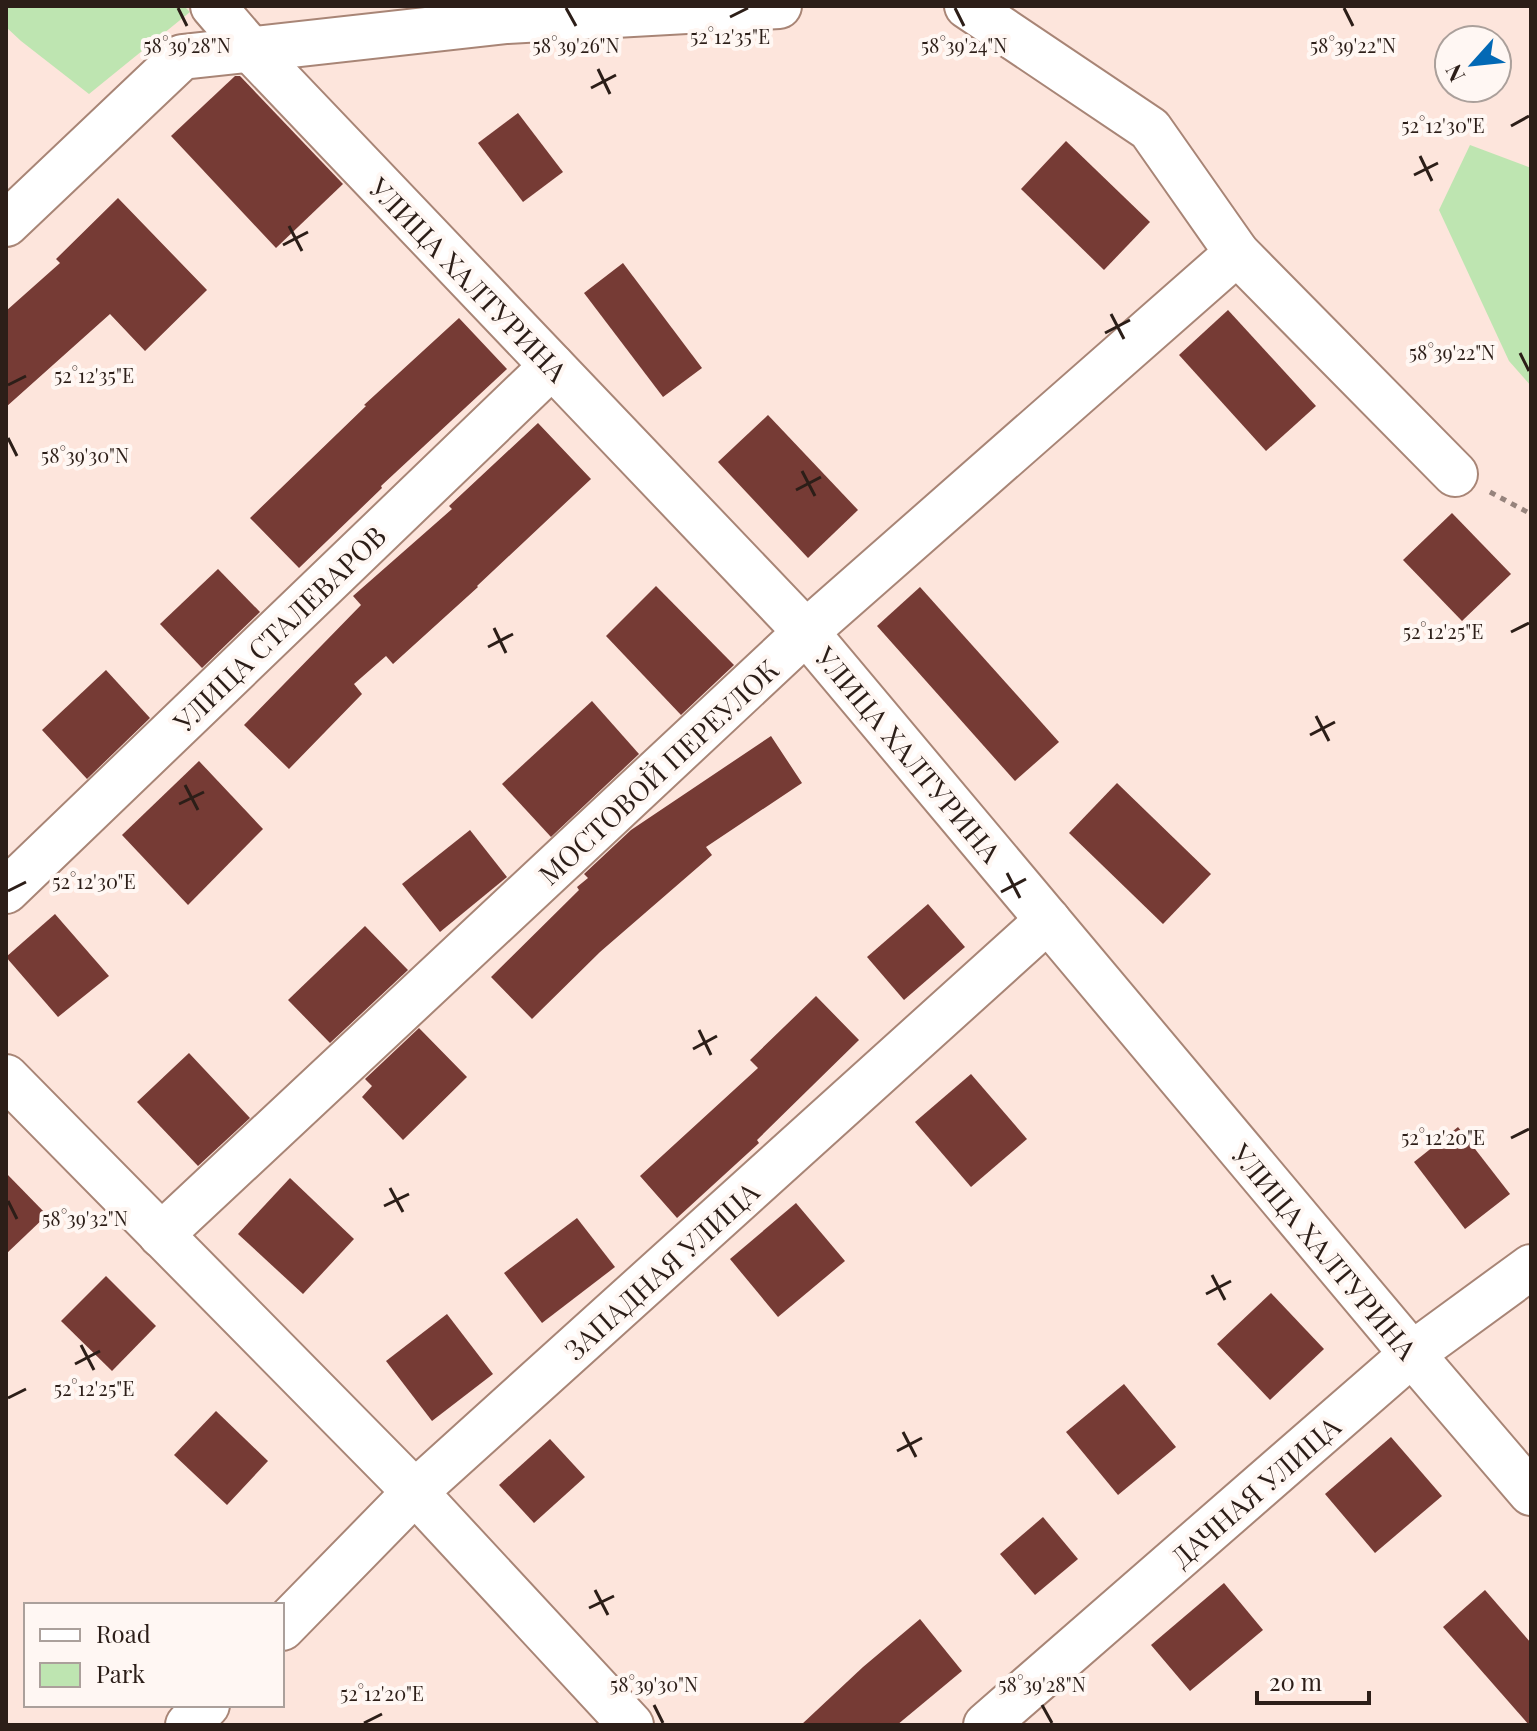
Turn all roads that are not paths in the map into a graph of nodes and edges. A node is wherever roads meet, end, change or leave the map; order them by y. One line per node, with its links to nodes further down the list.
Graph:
1 (213, 6): 4 (street, УЛИЦА ХАЛТУРИНА)
2 (779, 6): 4 (street)
3 (967, 6): 6 (street)
4 (250, 49): 5 (street); 7 (street, УЛИЦА ХАЛТУРИНА)
5 (6, 224)
6 (1237, 253): 8 (street); 9 (street, МОСТОВОЙ ПЕРЕУЛОК)
7 (552, 366): 9 (street, УЛИЦА ХАЛТУРИНА); 10 (street, УЛИЦА СТАЛЕВАРОВ)
8 (1455, 474)
9 (806, 632): 11 (street, УЛИЦА ХАЛТУРИНА); 13 (street, МОСТОВОЙ ПЕРЕУЛОК)
10 (6, 891)
11 (1048, 920): 15 (street, УЛИЦА ХАЛТУРИНА); 16 (street, ЗАПАДНАЯ УЛИЦА)
12 (6, 1077): 13 (street)
13 (161, 1235): 16 (street)
14 (1531, 1267): 15 (street, ДАЧНАЯ УЛИЦА)
15 (1412, 1354): 17 (street, УЛИЦА ХАЛТУРИНА); 22 (street, ДАЧНАЯ УЛИЦА)
16 (415, 1492): 18 (street, ЗАПАДНАЯ УЛИЦА); 21 (street)
17 (1531, 1493)
18 (284, 1626)
19 (205, 1707): 20 (street)
20 (188, 1725)
21 (631, 1725)
22 (986, 1725)

